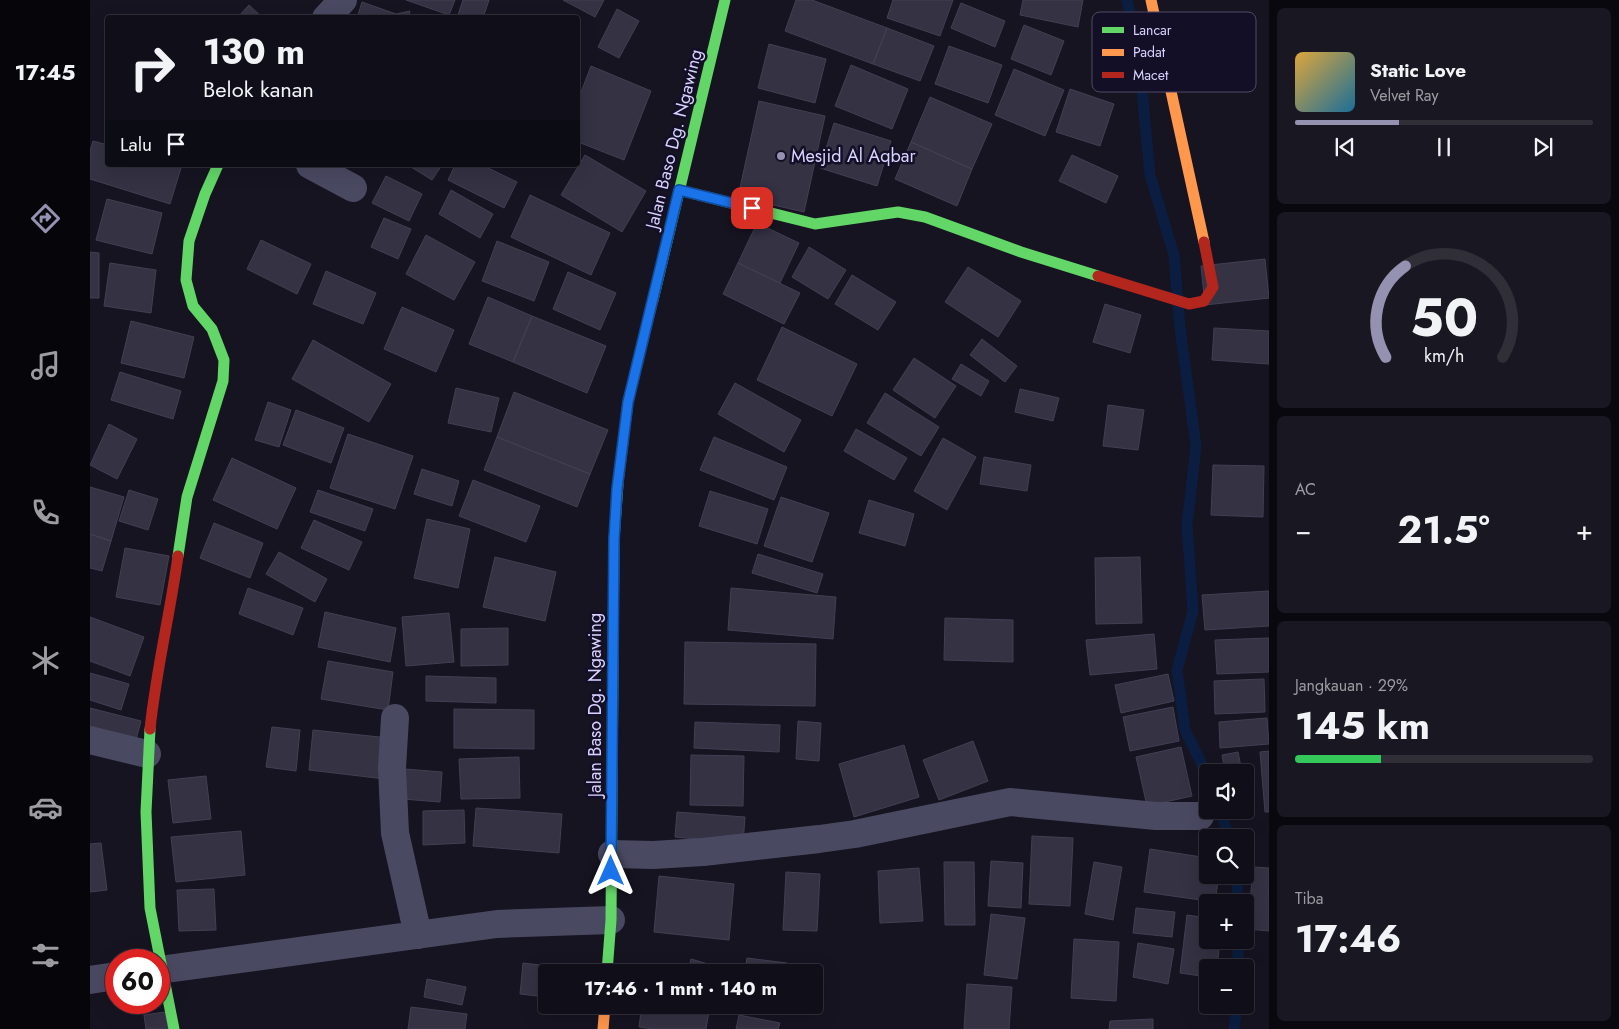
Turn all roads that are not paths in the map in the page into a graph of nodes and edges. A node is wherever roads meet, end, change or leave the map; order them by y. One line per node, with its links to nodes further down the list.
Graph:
1 (343, 0): 3 (street)
2 (725, 0): 8 (street, Jalan Baso Dg. Ngawing)
3 (329, 15)
4 (1171, 92): 8 (street)
5 (217, 167): 11 (street)
6 (314, 167): 7 (street)
7 (353, 188)
8 (679, 190): 13 (street, Jalan Baso Dg. Ngawing)
9 (395, 718): 15 (street)
10 (90, 740): 11 (street)
11 (147, 754): 16 (street)
12 (1199, 816): 13 (street)
13 (612, 854): 14 (street, Jalan Baso Dg. Ngawing)
14 (611, 920): 15 (street); 17 (street, Jalan Baso Dg. Ngawing)
15 (418, 935): 18 (street)
16 (157, 949)
17 (608, 964)
18 (170, 969)
19 (105, 978): 20 (street)
20 (90, 980)
21 (170, 1012): 23 (street)
22 (604, 1014): 24 (street)
23 (174, 1029)
24 (603, 1029)

